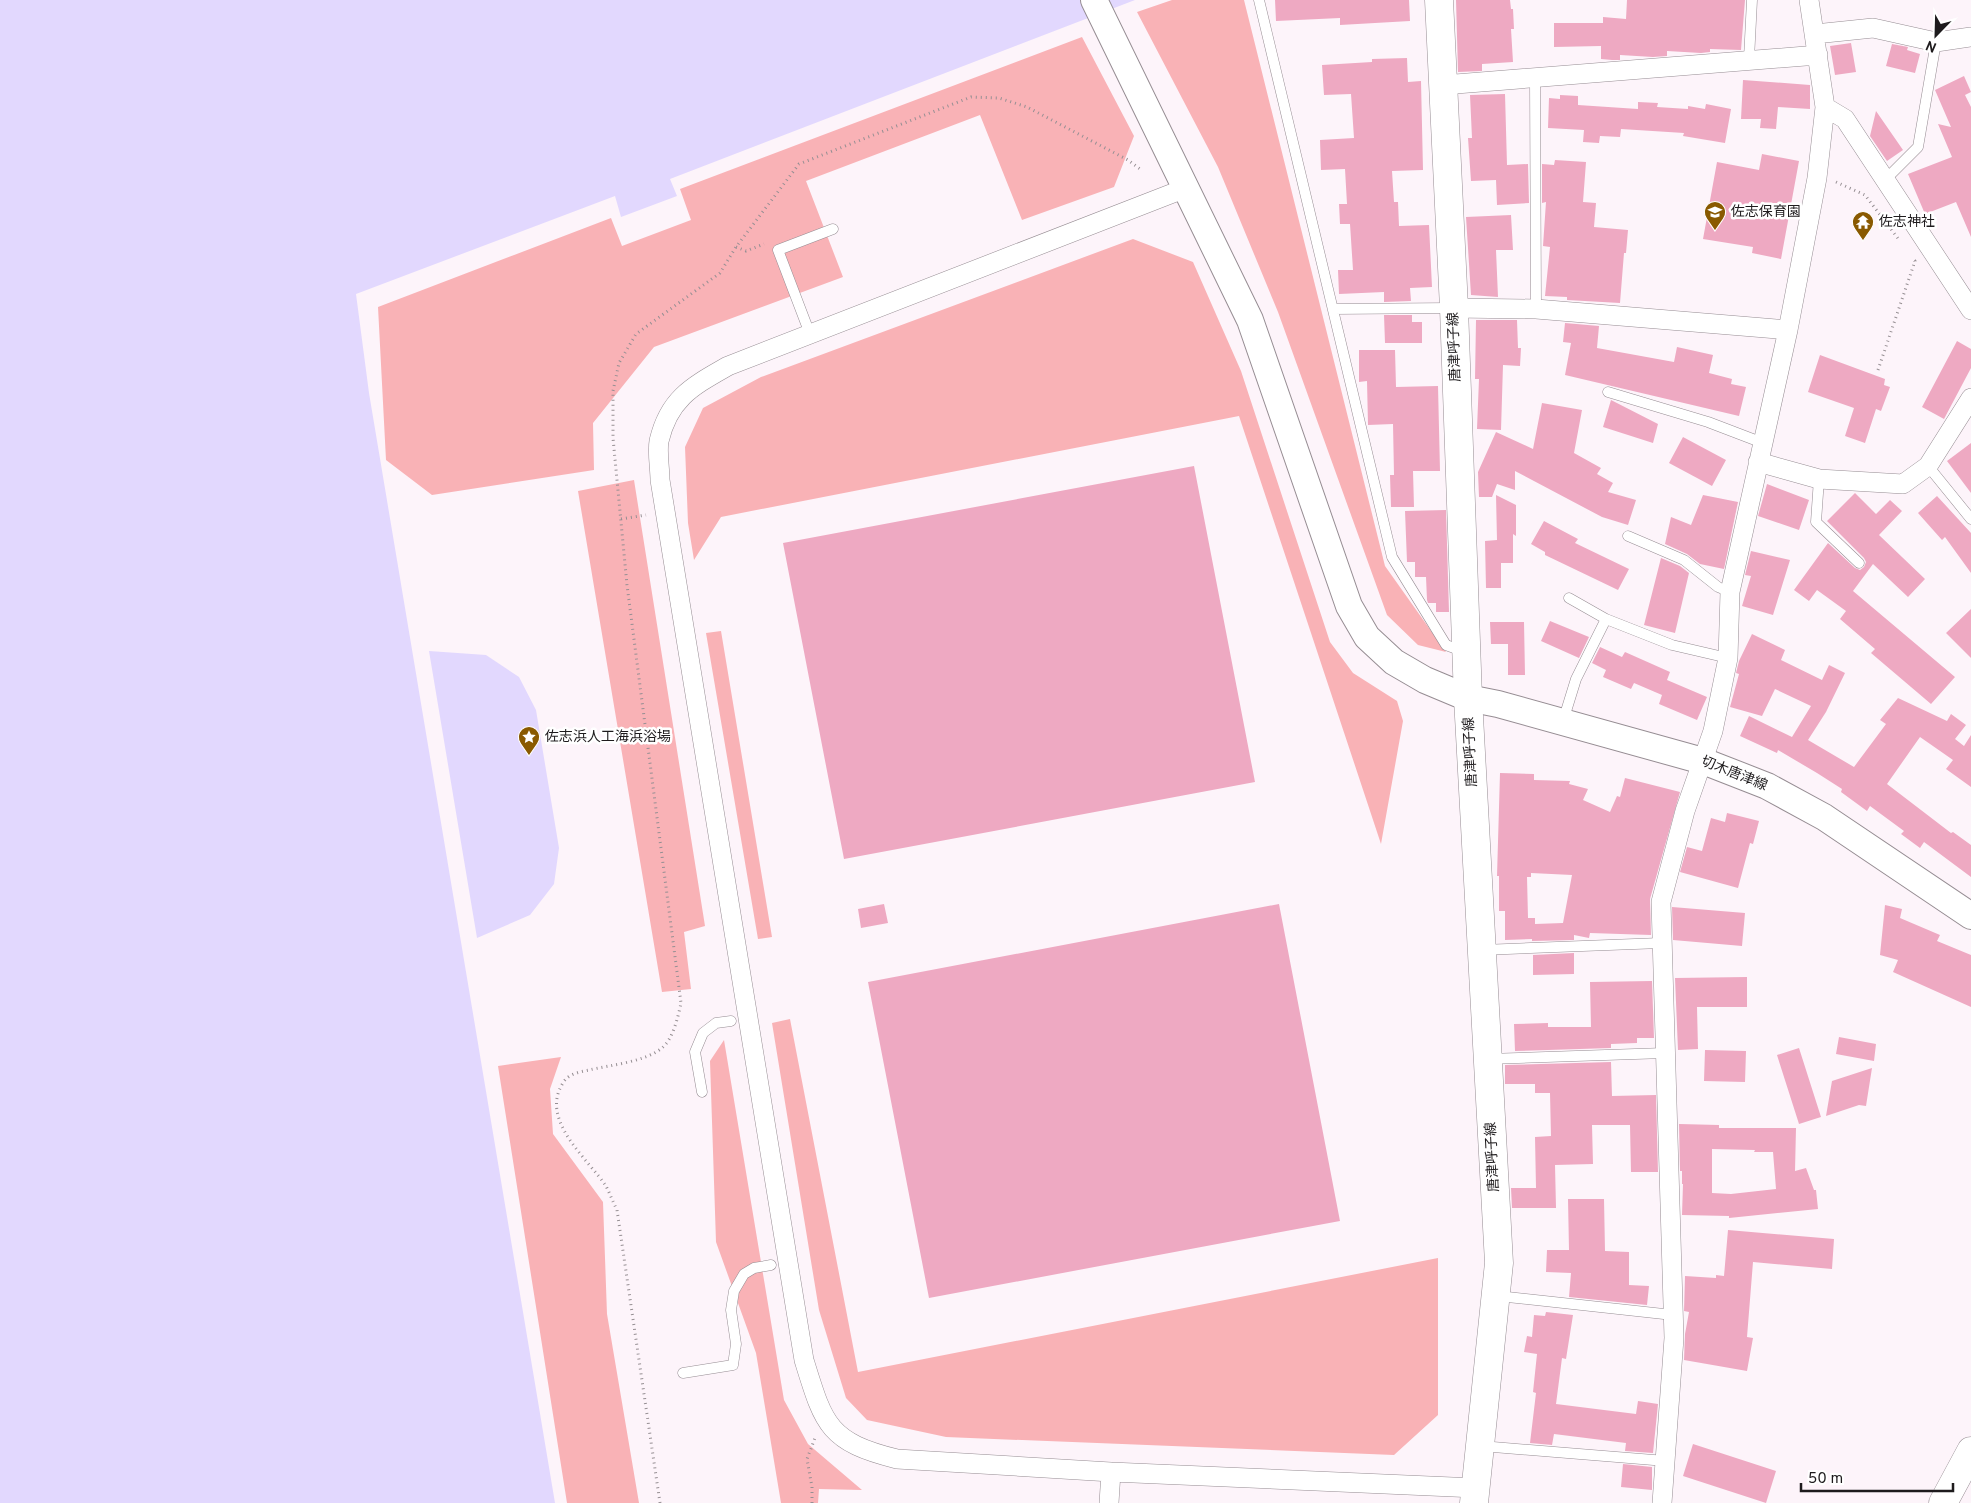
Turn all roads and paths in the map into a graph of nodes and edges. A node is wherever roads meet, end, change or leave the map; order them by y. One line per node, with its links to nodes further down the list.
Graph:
1 (1094, 0): 16 (street, 切木唐津線)
2 (1259, 0): 23 (lane)
3 (1439, 0): 12 (main road, 唐津呼子線)
4 (1752, 0): 10 (lane)
5 (1810, 0): 6 (street)
6 (1815, 34): 8 (street); 9 (street)
7 (1971, 37): 8 (street)
8 (1936, 42): 15 (lane)
9 (1818, 55): 10 (street); 13 (street)
10 (1749, 59): 11 (street)
11 (1527, 78): 12 (street); 24 (lane)
12 (1443, 85): 22 (main road, 唐津呼子線)
13 (1825, 107): 14 (street); 15 (street)
14 (1817, 178): 18 (path); 26 (street)
15 (1885, 180): 25 (street)
16 (1186, 188): 27 (street); 45 (street, 切木唐津線)
17 (833, 229): 20 (lane)
18 (1904, 246)
19 (736, 247): 20 (path)
20 (778, 250): 27 (lane)
21 (1910, 254): 28 (path)
22 (1454, 308): 23 (lane); 24 (street); 43 (main road, 唐津呼子線)
23 (1333, 309): 43 (lane)
24 (1536, 309): 26 (street)
25 (1971, 310)
26 (1788, 330): 31 (street)
27 (810, 334): 63 (street)
28 (1878, 370)
29 (1608, 392): 31 (lane)
30 (1971, 398): 33 (street)
31 (1763, 443): 32 (street)
32 (1758, 462): 34 (street); 40 (street)
33 (1928, 466): 34 (street); 37 (lane)
34 (1819, 479): 39 (lane)
35 (647, 515): 36 (path)
36 (621, 519)
37 (1971, 519)
38 (1628, 536): 40 (lane)
39 (1859, 563)
40 (1730, 592): 44 (street)
41 (1569, 598): 42 (lane)
42 (1606, 619): 44 (lane); 46 (lane)
43 (1466, 653): 45 (main road, 唐津呼子線)
44 (1728, 658): 47 (street)
45 (1468, 698): 46 (street, 切木唐津線); 50 (main road, 唐津呼子線)
46 (1563, 722): 47 (street, 切木唐津線)
47 (1703, 761): 48 (street, 切木唐津線); 49 (street)
48 (1971, 916)
49 (1661, 943): 50 (lane); 52 (street)
50 (1482, 950): 53 (main road, 唐津呼子線)
51 (731, 1020): 54 (lane)
52 (1665, 1053): 53 (lane); 57 (street)
53 (1488, 1059): 56 (main road, 唐津呼子線)
54 (702, 1092)
55 (771, 1265): 58 (lane)
56 (1496, 1296): 57 (lane); 60 (main road, 唐津呼子線)
57 (1673, 1315): 62 (street)
58 (683, 1373)
59 (815, 1438): 65 (path)
60 (1480, 1446): 62 (lane); 64 (main road, 唐津呼子線)
61 (1971, 1451): 68 (main road)
62 (1666, 1461): 67 (street)
63 (1111, 1472): 64 (street); 66 (street)
64 (1475, 1495)
65 (812, 1503)
66 (1109, 1503)
67 (1662, 1503)
68 (1943, 1503)

